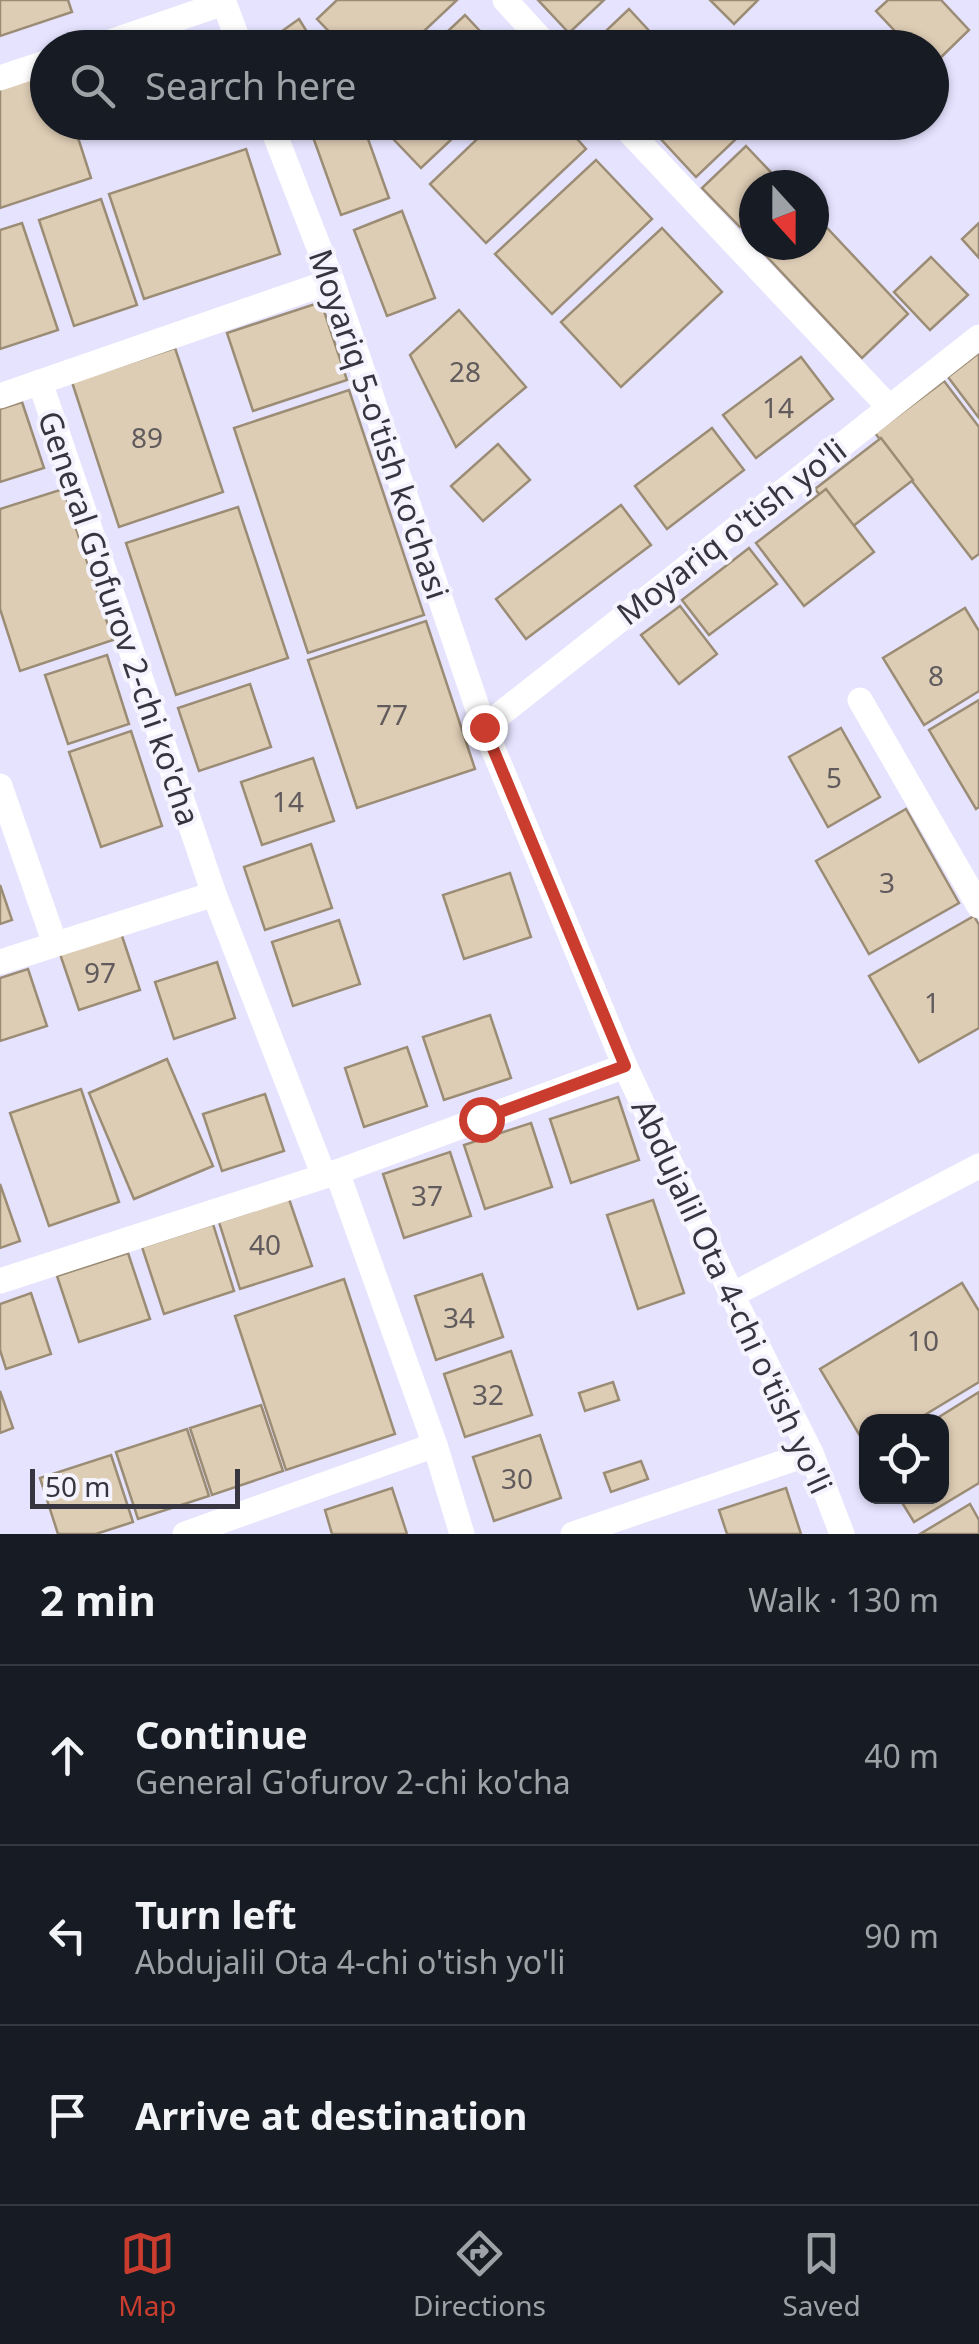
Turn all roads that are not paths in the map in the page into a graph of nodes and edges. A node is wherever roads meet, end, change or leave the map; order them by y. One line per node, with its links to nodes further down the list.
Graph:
1 (504, 0): 5 (street)
2 (224, 2): 3 (street); 4 (street)
3 (144, 30)
4 (234, 30)
5 (533, 30)
6 (30, 68): 7 (street)
7 (0, 78)
8 (277, 140): 10 (street, Moyariq 5-o'tish ko'chasi)
9 (637, 140): 14 (street)
10 (332, 281): 12 (street); 16 (street, Moyariq 5-o'tish ko'chasi)
11 (979, 337): 14 (street, Moyariq o'tish yo'li)
12 (40, 382): 13 (street, General G'ofurov 2-chi ko'cha); 18 (street, General G'ofurov 2-chi ko'cha)
13 (0, 396)
14 (888, 406): 16 (street, Moyariq o'tish yo'li)
15 (860, 700): 19 (street)
16 (484, 727): 22 (street, Abdujalil Ota 4-chi o'tish yo'li)
17 (0, 786): 20 (street)
18 (214, 894): 20 (street); 24 (street, General G'ofurov 2-chi ko'cha)
19 (979, 906)
20 (55, 944): 21 (street)
21 (0, 962)
22 (625, 1066): 24 (street); 26 (street, Abdujalil Ota 4-chi o'tish yo'li)
23 (979, 1166): 26 (street)
24 (331, 1174): 25 (street); 27 (street, General G'ofurov 2-chi ko'cha)
25 (0, 1281)
26 (732, 1295): 28 (street, Abdujalil Ota 4-chi o'tish yo'li)
27 (434, 1444): 29 (street); 30 (street, General G'ofurov 2-chi ko'cha)
28 (811, 1453): 31 (street); 32 (street, Abdujalil Ota 4-chi o'tish yo'li)
29 (185, 1534)
30 (462, 1534)
31 (573, 1534)
32 (842, 1534)

